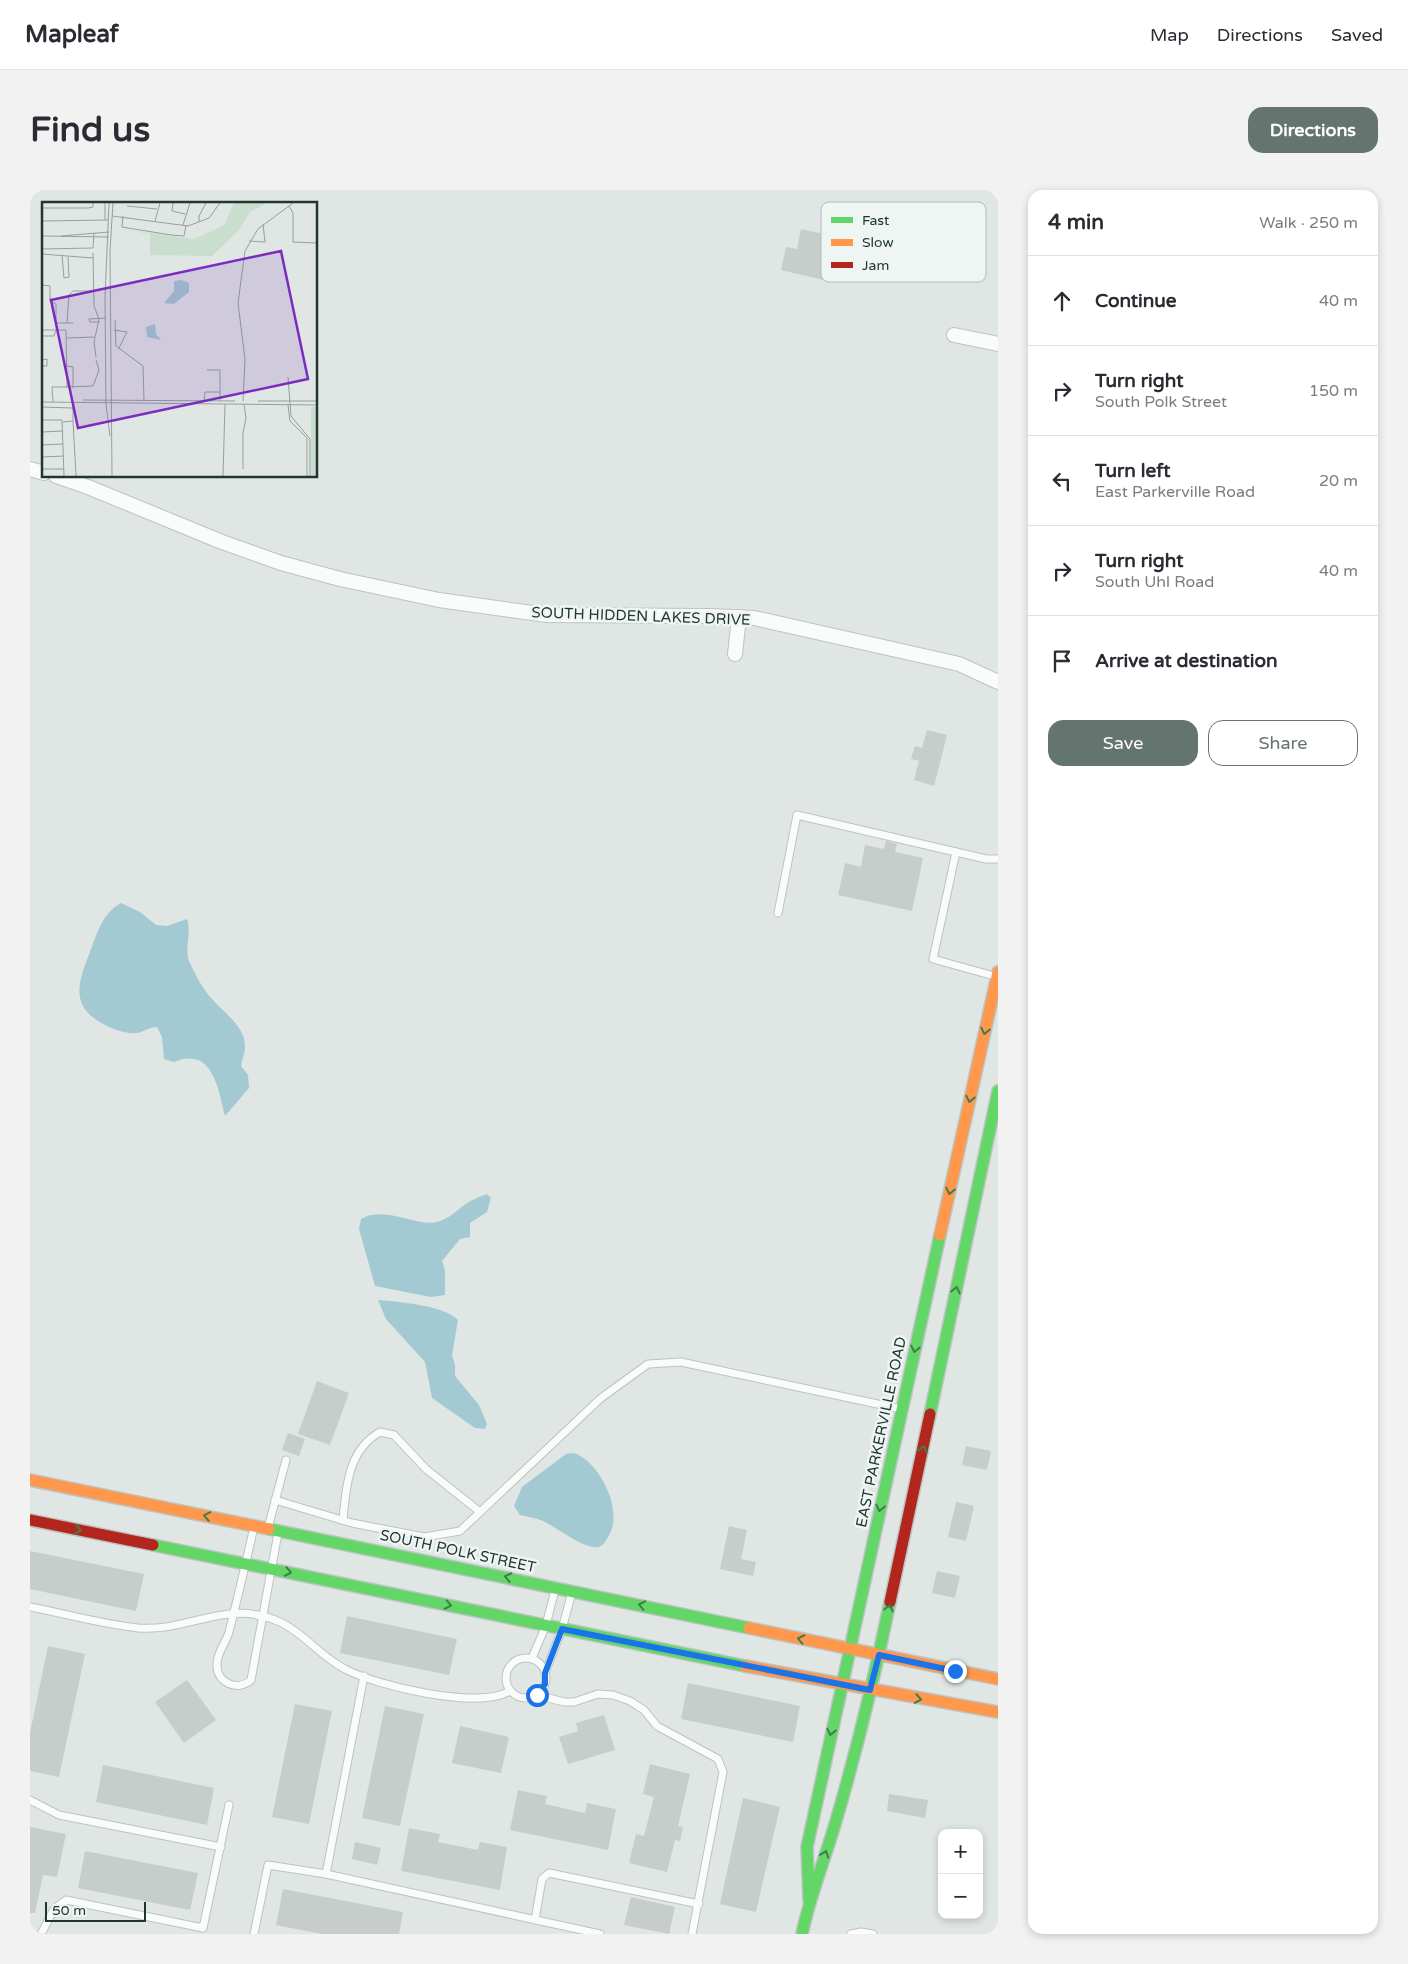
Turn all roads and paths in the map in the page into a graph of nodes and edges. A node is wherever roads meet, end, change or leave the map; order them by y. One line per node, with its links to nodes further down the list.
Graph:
1 (954, 335): 2 (street)
2 (998, 344)
3 (61, 478): 4 (street, SOUTH HIDDEN LAKES DRIVE)
4 (739, 616): 5 (street); 6 (street, SOUTH HIDDEN LAKES DRIVE)
5 (735, 654)
6 (998, 682)
7 (956, 852): 8 (lane); 9 (lane); 10 (lane)
8 (998, 859)
9 (778, 913)
10 (998, 974): 12 (main road, EAST PARKERVILLE ROAD, one-way to 12)
11 (998, 1091): 12 (main road, EAST PARKERVILLE ROAD)
12 (973, 1146): 13 (main road, EAST PARKERVILLE ROAD, one-way to 13); 32 (main road, EAST PARKERVILLE ROAD, one-way to 12)
13 (902, 1409): 17 (lane); 31 (main road, EAST PARKERVILLE ROAD, one-way to 31)
14 (286, 1460): 16 (lane)
15 (30, 1480): 20 (main road, SOUTH POLK STREET, one-way to 15)
16 (276, 1500): 19 (lane); 21 (lane)
17 (480, 1512): 19 (lane); 19 (lane)
18 (30, 1520): 22 (main road, one-way to 22)
19 (343, 1520)
20 (254, 1525): 21 (main road, SOUTH POLK STREET); 22 (lane)
21 (273, 1529): 23 (lane); 24 (main road, SOUTH POLK STREET, one-way to 21)
22 (245, 1564): 23 (main road); 27 (lane)
23 (270, 1569): 28 (lane); 29 (main road, one-way to 29)
24 (556, 1587): 25 (main road, SOUTH POLK STREET); 29 (lane)
25 (572, 1590): 30 (lane); 31 (main road, SOUTH POLK STREET, one-way to 25)
26 (30, 1608): 27 (lane)
27 (234, 1613): 28 (lane); 28 (lane)
28 (263, 1617): 35 (lane)
29 (546, 1625): 30 (main road); 33 (lane)
30 (562, 1629): 34 (lane); 37 (main road)
31 (849, 1649): 32 (main road, SOUTH POLK STREET); 37 (main road, EAST PARKERVILLE ROAD)
32 (879, 1655): 36 (main road, SOUTH POLK STREET); 38 (main road, EAST PARKERVILLE ROAD)
33 (532, 1658): 34 (lane); 39 (lane)
34 (545, 1673): 40 (lane)
35 (364, 1676): 39 (lane); 45 (lane)
36 (998, 1679)
37 (841, 1684): 38 (main road); 46 (main road, EAST PARKERVILLE ROAD, one-way to 46)
38 (870, 1690): 41 (main road, one-way to 41); 46 (main road, EAST PARKERVILLE ROAD, one-way to 38)
39 (510, 1691): 40 (lane)
40 (537, 1695): 47 (lane)
41 (998, 1712)
42 (30, 1800): 44 (lane)
43 (229, 1804): 44 (lane)
44 (222, 1847): 49 (lane)
45 (326, 1874): 48 (lane); 50 (lane)
46 (809, 1900): 53 (main road, EAST PARKERVILLE ROAD)
47 (699, 1904): 48 (lane); 52 (lane)
48 (535, 1920): 51 (lane)
49 (41, 1934)
50 (254, 1934)
51 (600, 1934)
52 (692, 1934)
53 (802, 1934)
54 (851, 1934): 55 (lane)
55 (873, 1934)

